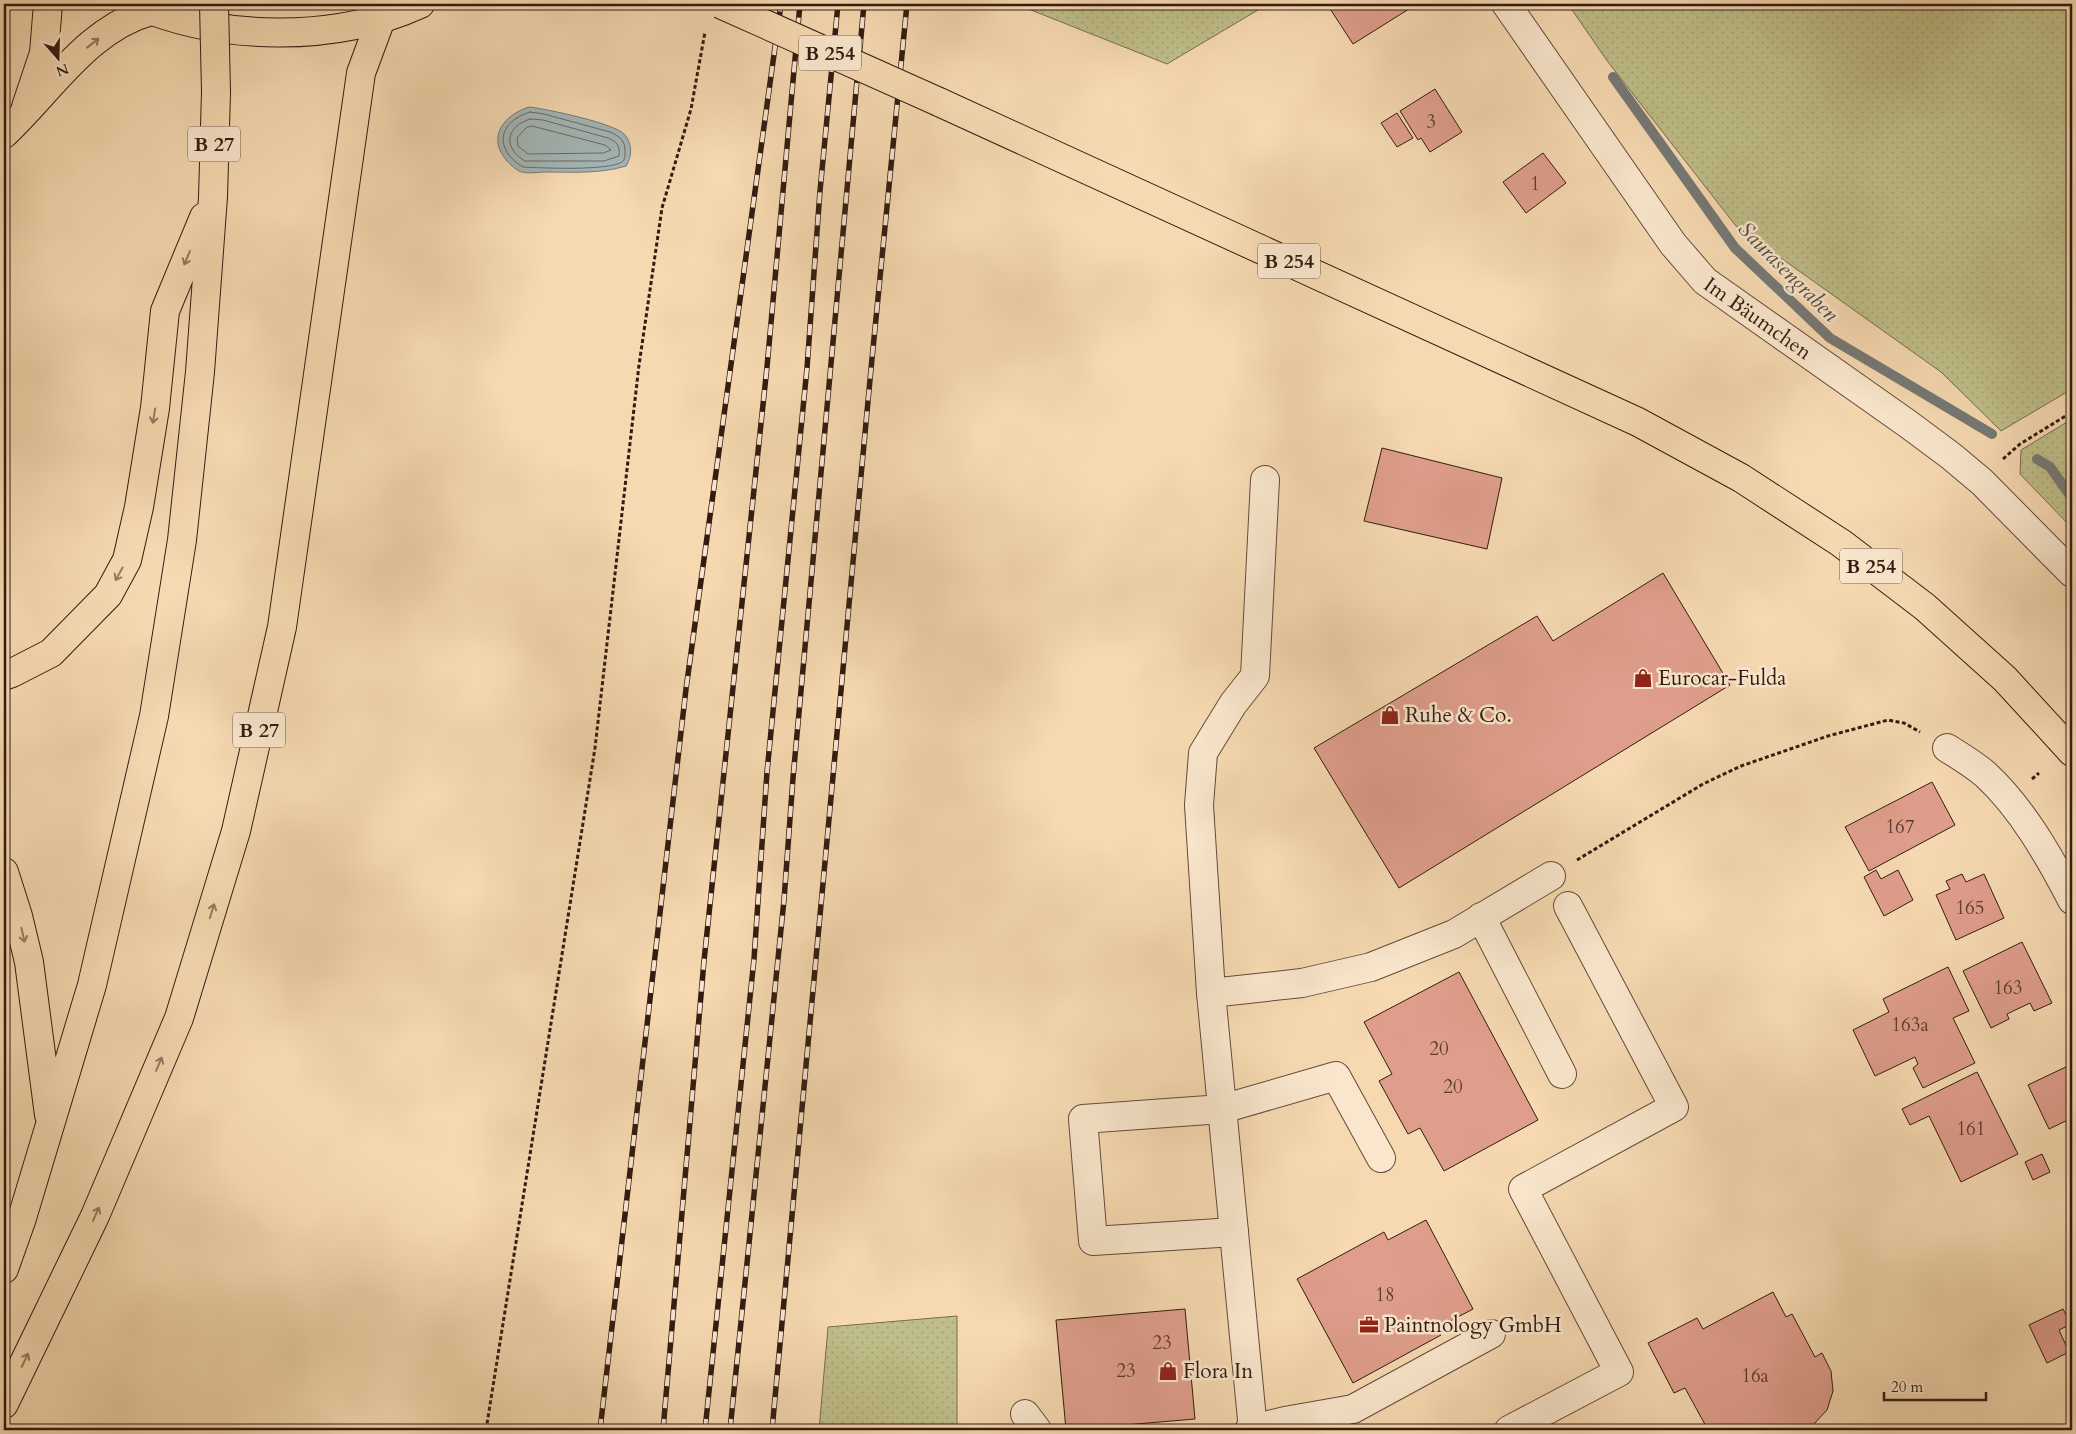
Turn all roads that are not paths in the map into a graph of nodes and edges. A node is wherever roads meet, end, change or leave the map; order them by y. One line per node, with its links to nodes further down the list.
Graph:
1 (48, 4): 8 (main road)
2 (214, 4): 9 (main road, B 27, bridge)
3 (420, 4): 7 (main road)
4 (720, 4): 14 (main road, B 254, bridge)
5 (1506, 4): 11 (street, Im Bäumchen)
6 (143, 7): 7 (main road); 8 (main road, one-way to 6)
7 (381, 19): 28 (main road, B 27, one-way to 7)
8 (13, 125)
9 (213, 197): 12 (main road, B 27, one-way to 12); 23 (main road, B 27)
10 (1265, 480): 20 (street)
11 (2072, 573)
12 (4, 676)
13 (1947, 748): 17 (street)
14 (2072, 752)
15 (4, 872): 23 (main road, B 27, one-way to 23)
16 (1551, 876): 19 (street)
17 (2072, 900)
18 (1568, 906): 30 (street)
19 (1481, 917): 20 (street); 21 (street)
20 (1211, 993): 22 (street)
21 (1562, 1074)
22 (1222, 1109): 24 (street); 25 (street); 25 (street)
23 (51, 1124): 26 (main road, B 27)
24 (1381, 1158)
25 (1234, 1232): 29 (street)
26 (4, 1269)
27 (1491, 1334): 29 (street)
28 (4, 1404)
29 (1251, 1430)
30 (1509, 1430)

